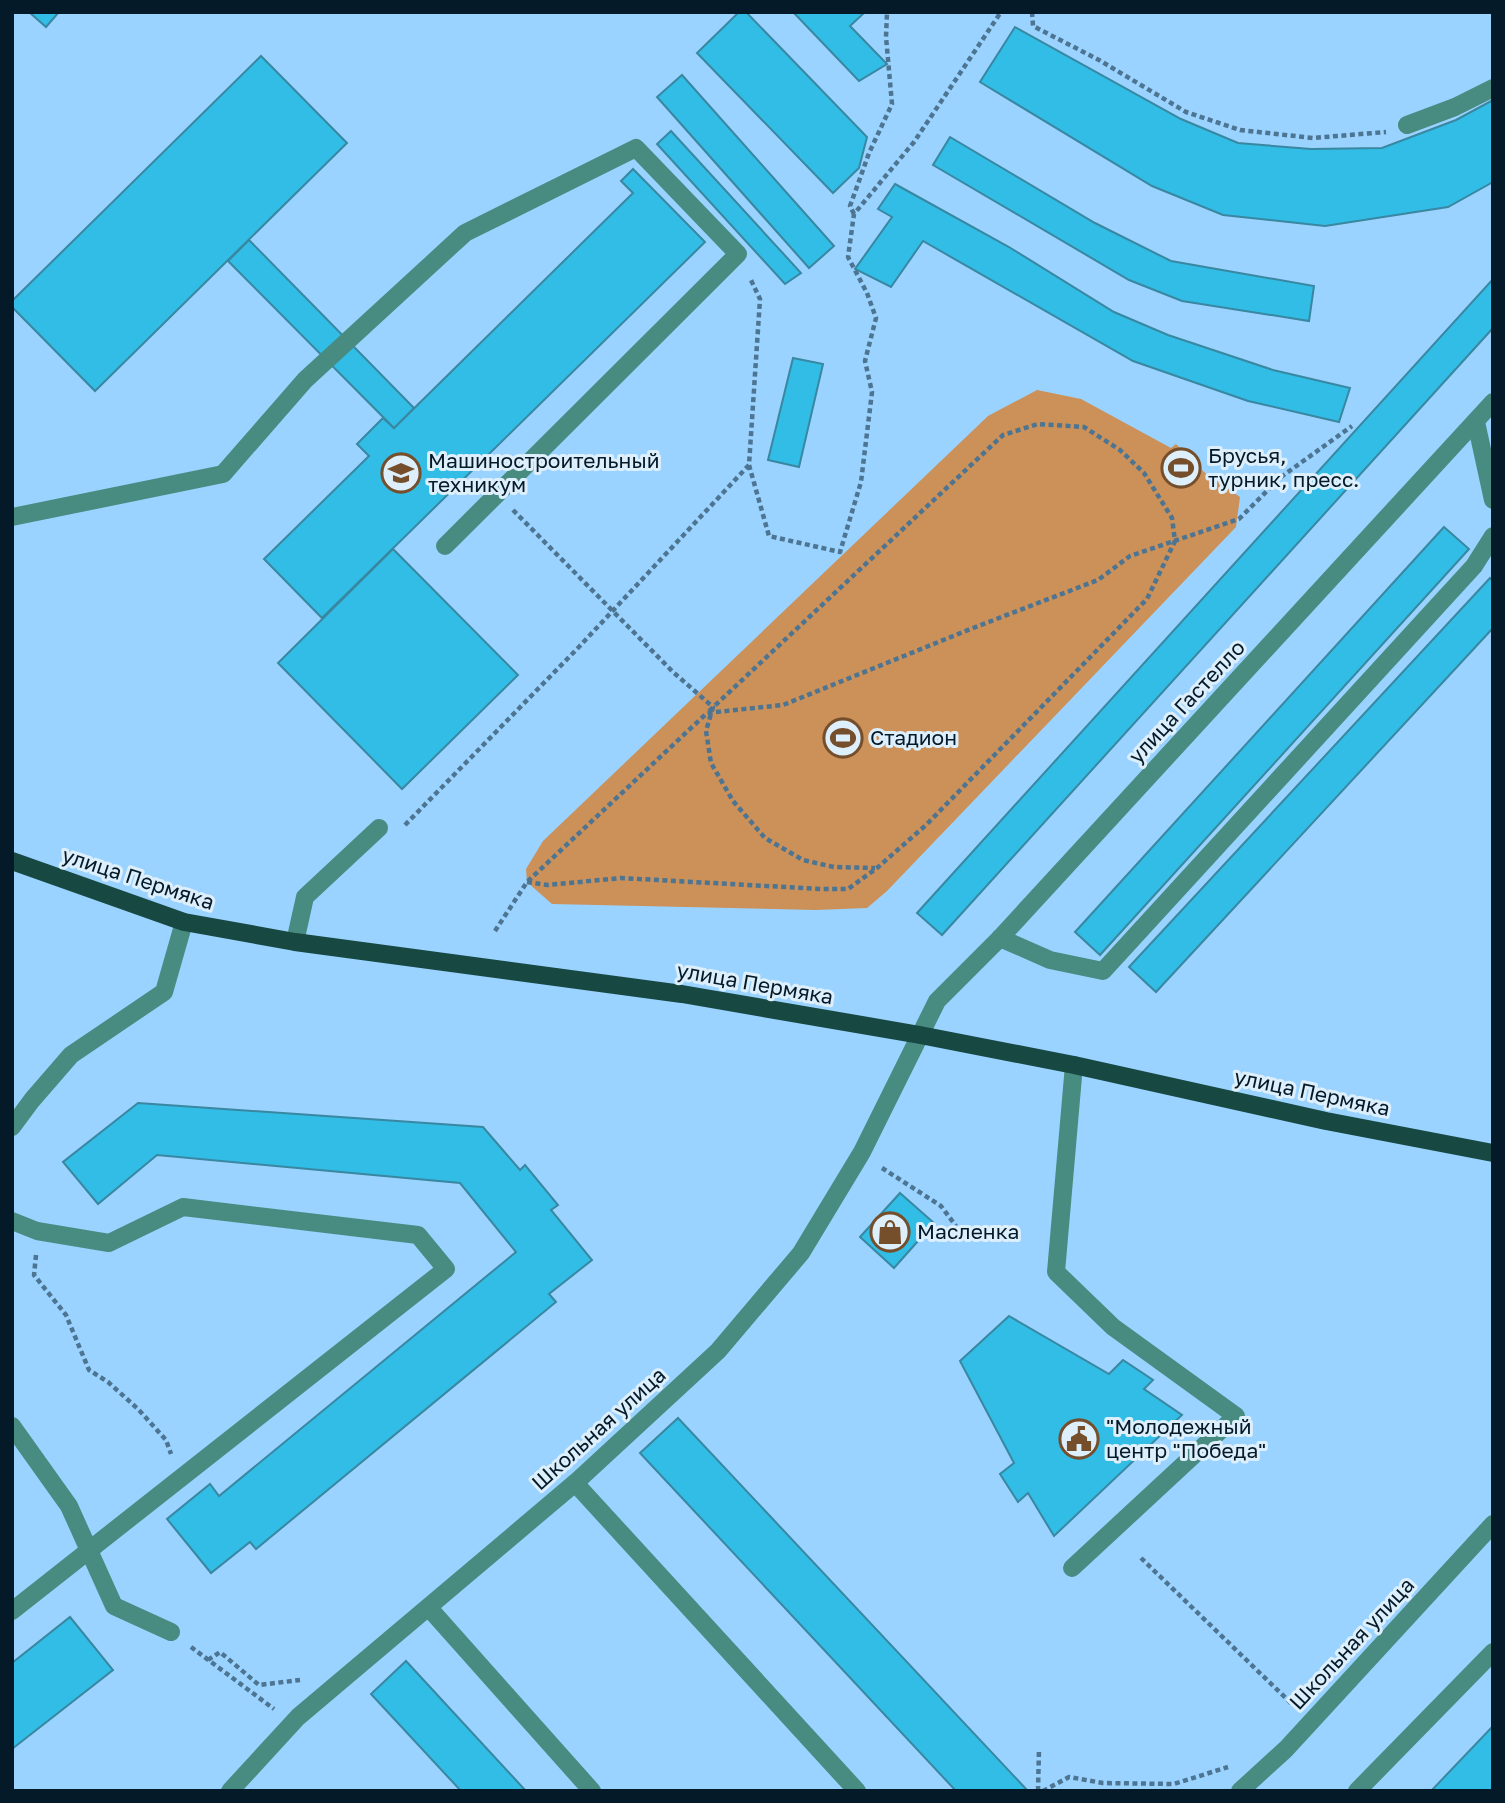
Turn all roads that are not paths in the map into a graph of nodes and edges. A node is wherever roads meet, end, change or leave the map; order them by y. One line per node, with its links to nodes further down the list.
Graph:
1 (1493, 88): 2 (street)
2 (1407, 125)
3 (1493, 402): 4 (street, улица Гастелло)
4 (1476, 422): 5 (street); 12 (street, улица Гастелло)
5 (1493, 500)
6 (12, 517): 8 (street)
7 (1493, 536): 12 (street)
8 (445, 546)
9 (379, 828): 13 (street)
10 (12, 861): 11 (main road, улица Пермяка)
11 (184, 922): 13 (main road, улица Пермяка); 16 (street)
12 (1000, 939): 14 (street, улица Гастелло)
13 (295, 942): 14 (main road, улица Пермяка)
14 (920, 1035): 15 (main road, улица Пермяка); 20 (street, Школьная улица)
15 (1074, 1065): 17 (main road, улица Пермяка); 23 (street)
16 (12, 1127)
17 (1493, 1153)
18 (16, 1223): 22 (street)
19 (12, 1426): 22 (street)
20 (575, 1483): 24 (street, Школьная улица); 30 (street)
21 (1493, 1524): 31 (street, Школьная улица)
22 (89, 1550): 25 (street); 26 (street)
23 (1072, 1568)
24 (429, 1608): 28 (street, Школьная улица); 29 (street)
25 (12, 1611)
26 (171, 1632)
27 (1493, 1652): 32 (street)
28 (230, 1791)
29 (592, 1791)
30 (857, 1791)
31 (1240, 1791)
32 (1357, 1791)

